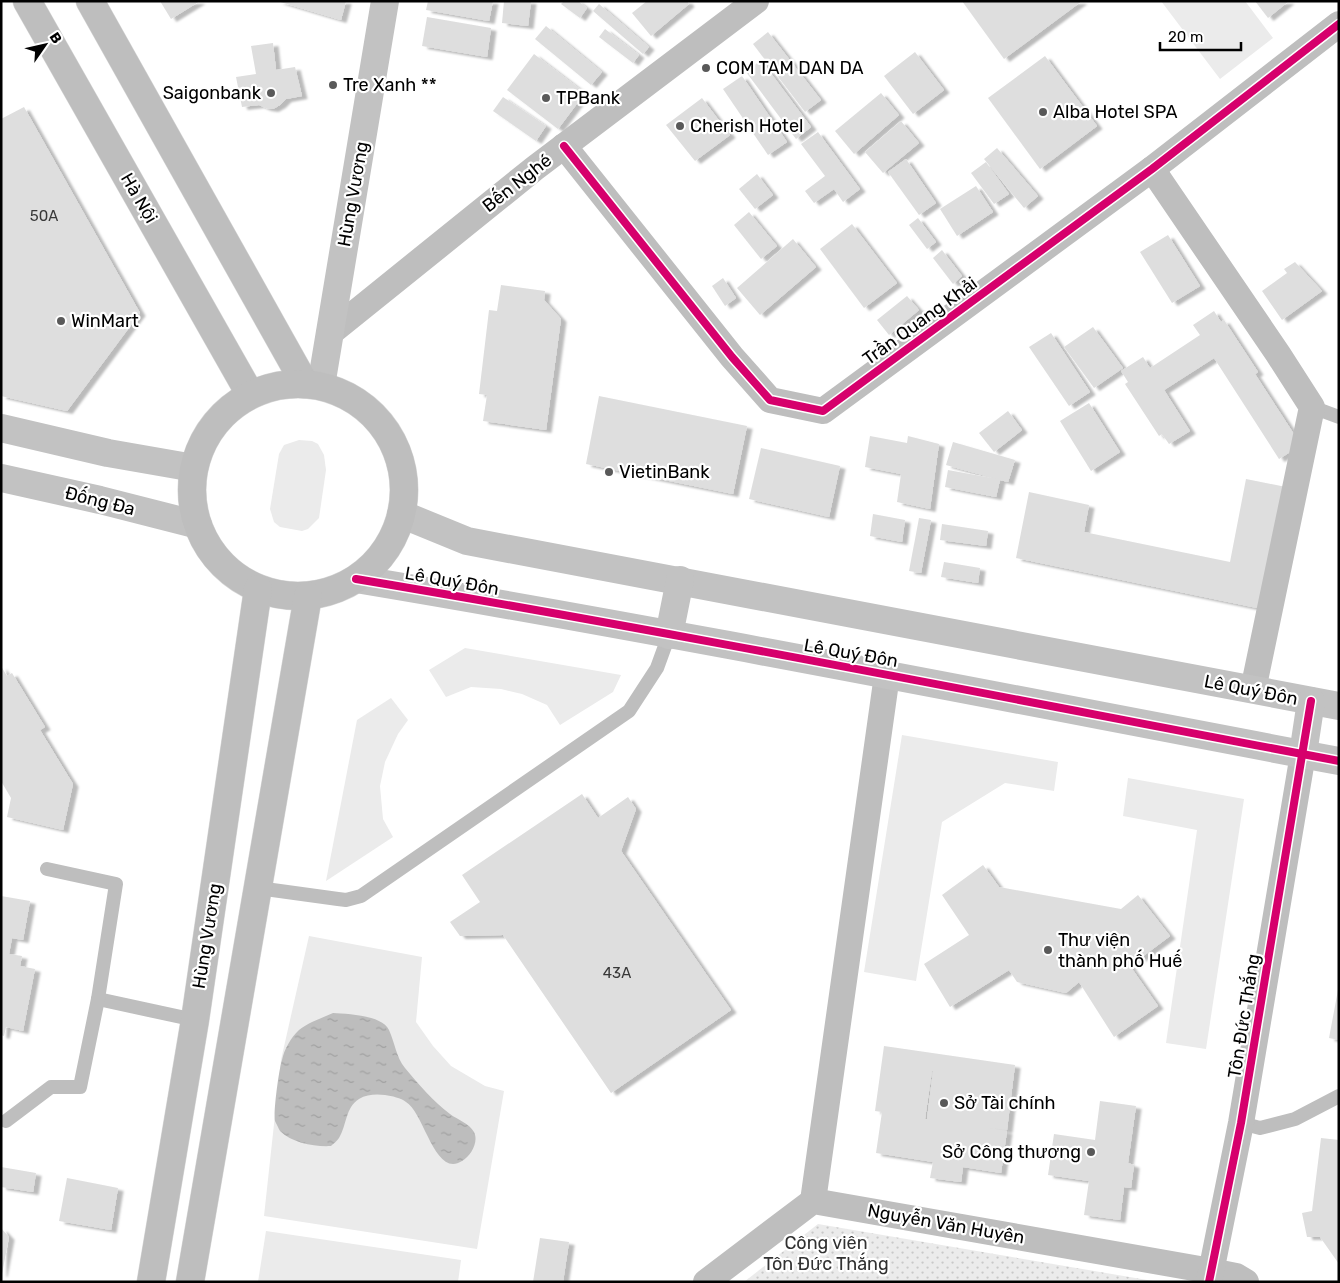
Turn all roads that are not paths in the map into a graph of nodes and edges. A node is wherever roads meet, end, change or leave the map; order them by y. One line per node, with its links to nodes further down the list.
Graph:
1 (27, 1): 10 (main road, Hà Nội)
2 (90, 1): 9 (main road)
3 (385, 1): 8 (street, Hùng Vương)
4 (756, 1): 6 (street, Bến Nghé)
5 (1339, 24): 7 (street, Trần Quang Khải)
6 (564, 146): 7 (street, Trần Quang Khải); 8 (street, Bến Nghé)
7 (1152, 169): 11 (street)
8 (329, 334): 9 (street, Hùng Vương)
9 (313, 385): 10 (main road); 16 (main road)
10 (250, 394): 14 (main road)
11 (1312, 407): 12 (lane); 24 (street)
12 (1339, 416)
13 (1, 428): 14 (street)
14 (194, 468): 17 (main road)
15 (1, 478): 17 (street, Đống Đa)
16 (402, 514): 18 (main road); 19 (street, Lê Quý Đôn)
17 (198, 526): 20 (main road)
18 (356, 580): 21 (main road); 22 (street, Lê Quý Đôn)
19 (680, 580): 22 (street); 24 (street, Lê Quý Đôn)
20 (258, 589): 21 (main road); 32 (main road, Hùng Vương)
21 (308, 596): 30 (main road)
22 (669, 635): 23 (street, Lê Quý Đôn); 30 (lane)
23 (887, 675): 27 (street, Lê Quý Đôn); 36 (street)
24 (1253, 690): 25 (street, Lê Quý Đôn)
25 (1311, 701): 26 (street, Lê Quý Đôn); 27 (street)
26 (1339, 706)
27 (1303, 754): 28 (street, Lê Quý Đôn); 35 (street, Tôn Đức Thắng)
28 (1339, 761)
29 (47, 869): 31 (lane)
30 (258, 888): 39 (main road)
31 (98, 999): 32 (lane); 34 (lane)
32 (195, 1020): 38 (main road, Hùng Vương)
33 (1339, 1096): 35 (lane)
34 (6, 1121)
35 (1241, 1124): 37 (street, Tôn Đức Thắng)
36 (813, 1201): 37 (street, Nguyễn Văn Huyên); 40 (street)
37 (1210, 1276): 41 (street, Nguyễn Văn Huyên)
38 (150, 1282)
39 (190, 1282)
40 (706, 1282)
41 (1246, 1282)

